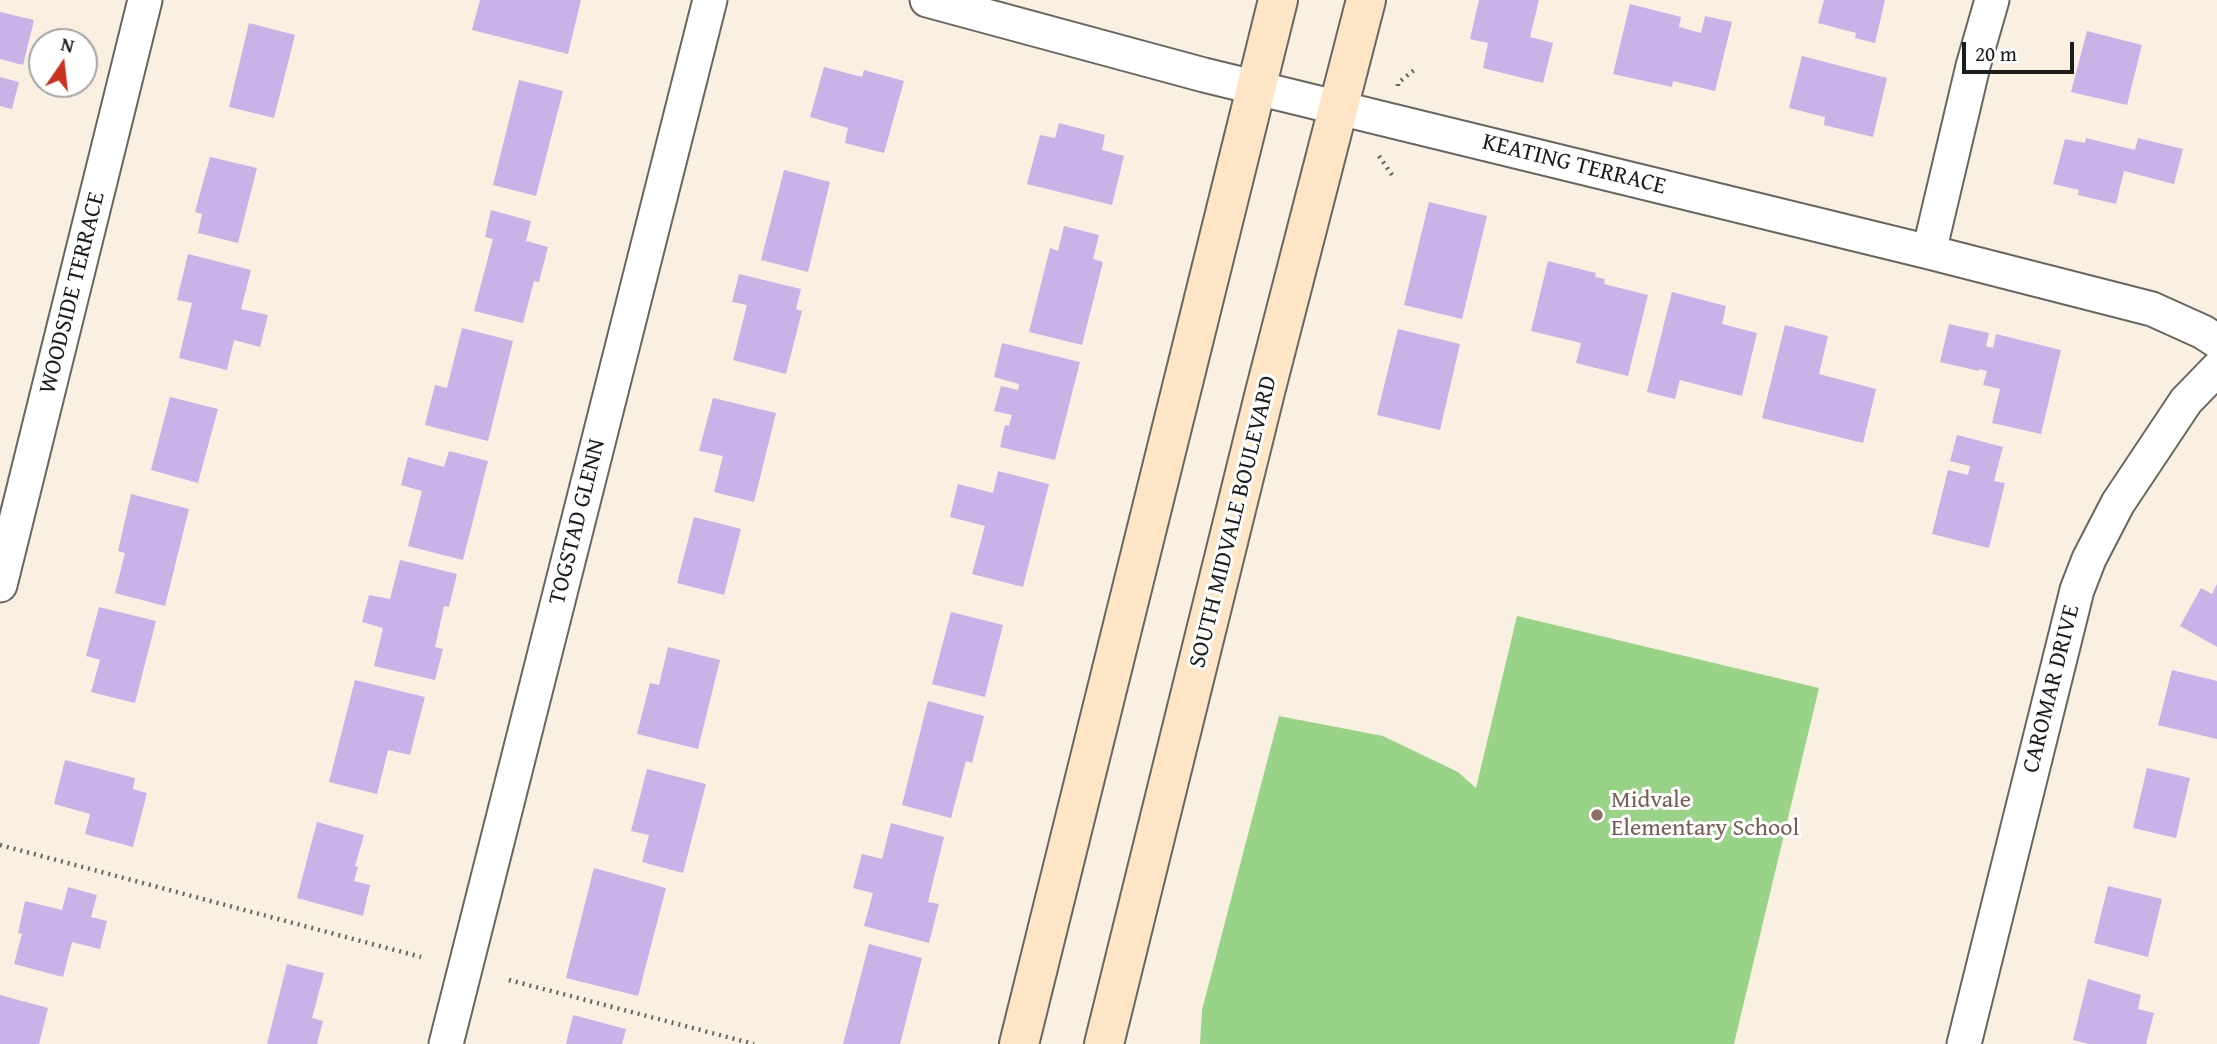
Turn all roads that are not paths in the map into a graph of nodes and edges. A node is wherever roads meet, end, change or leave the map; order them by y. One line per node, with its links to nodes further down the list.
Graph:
1 (145, 0): 12 (street, WOODSIDE TERRACE)
2 (710, 0): 13 (street, TOGSTAD GLENN)
3 (927, 0): 7 (street, KEATING TERRACE)
4 (1278, 0): 7 (main road)
5 (1366, 0): 8 (main road, SOUTH MIDVALE BOULEVARD)
6 (1992, 0): 9 (street)
7 (1257, 87): 8 (street, KEATING TERRACE); 14 (main road)
8 (1339, 108): 9 (street, KEATING TERRACE); 15 (main road, SOUTH MIDVALE BOULEVARD)
9 (1929, 252): 10 (street, KEATING TERRACE)
10 (2217, 341)
11 (2217, 369): 16 (street, CAROMAR DRIVE)
12 (0, 585)
13 (446, 1044)
14 (1019, 1044)
15 (1104, 1044)
16 (1964, 1044)

